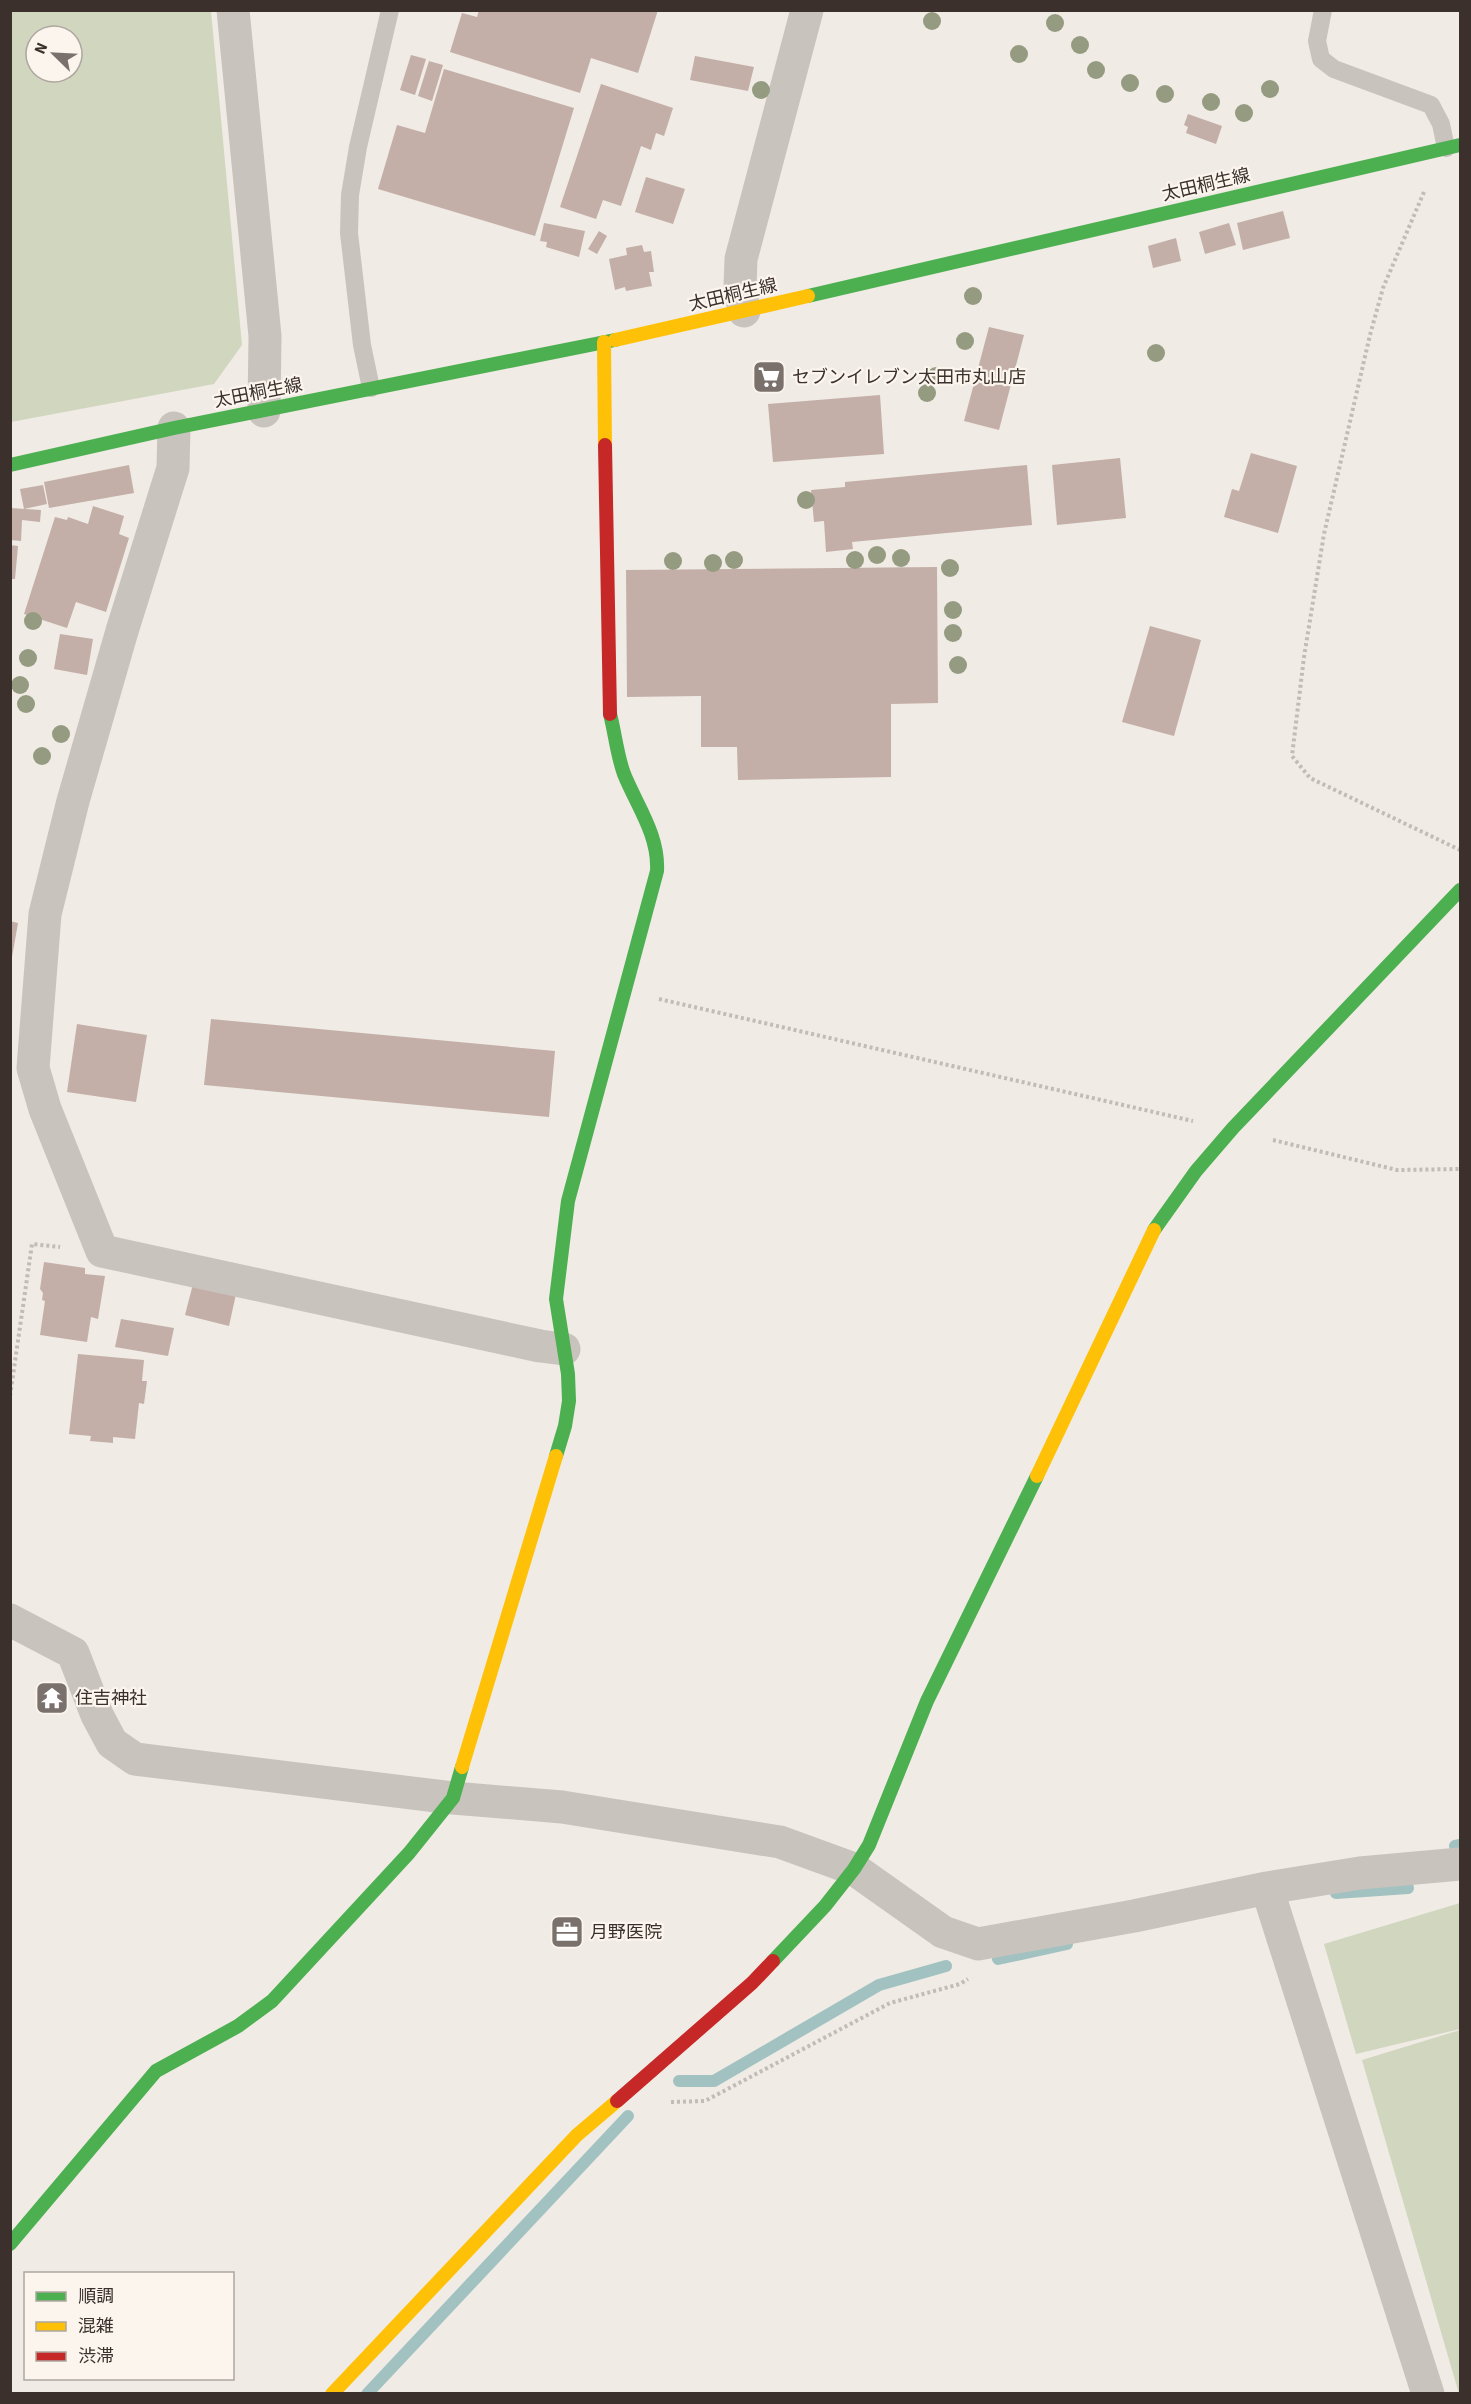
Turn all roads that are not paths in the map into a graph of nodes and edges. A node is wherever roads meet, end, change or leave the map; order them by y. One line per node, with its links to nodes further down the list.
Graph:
1 (233, 10): 9 (street)
2 (390, 10): 8 (lane)
3 (807, 10): 6 (street)
4 (1323, 10): 5 (lane)
5 (1453, 147): 6 (street, 太田桐生線)
6 (744, 311): 7 (street, 太田桐生線)
7 (604, 342): 8 (street, 太田桐生線); 13 (street)
8 (371, 388): 9 (street, 太田桐生線)
9 (264, 411): 10 (street, 太田桐生線)
10 (174, 428): 11 (street, 太田桐生線); 13 (street)
11 (10, 465)
12 (1461, 890): 17 (street)
13 (564, 1349): 15 (street)
14 (10, 1620): 15 (street)
15 (453, 1798): 17 (street); 19 (street)
16 (1461, 1864): 18 (street)
17 (854, 1869): 18 (street); 20 (street)
18 (1267, 1888): 21 (street)
19 (10, 2244)
20 (332, 2394)
21 (1428, 2394)

